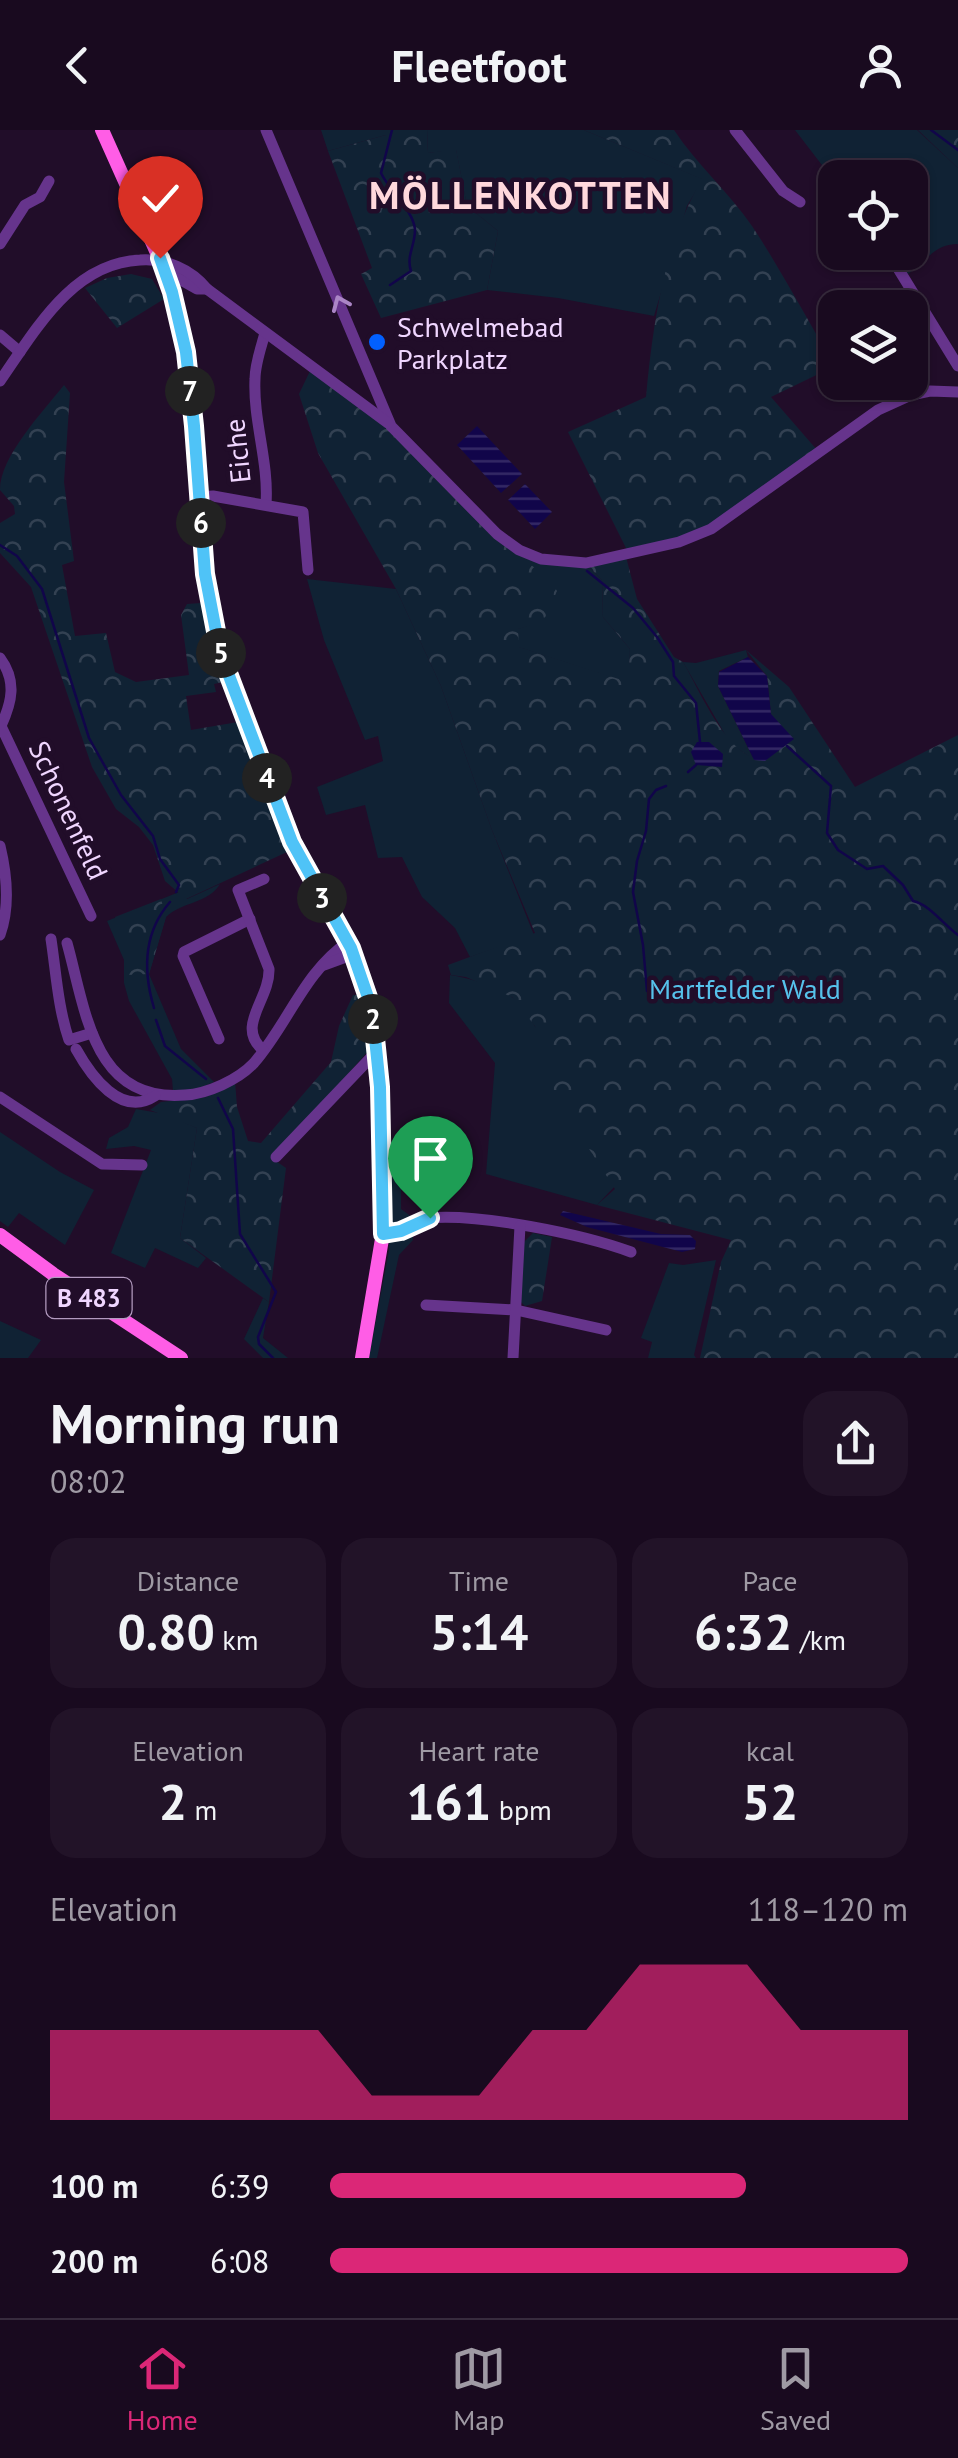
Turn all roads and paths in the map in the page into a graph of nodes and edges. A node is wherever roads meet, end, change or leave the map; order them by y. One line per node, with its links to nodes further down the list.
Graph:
1 (102, 130): 8 (main road)
2 (266, 130): 17 (street, one-way to 2)
3 (735, 130): 5 (street)
4 (49, 181): 6 (street)
5 (800, 202)
6 (0, 244)
7 (901, 270): 14 (street)
8 (171, 273): 9 (street); 10 (main road); 13 (street)
9 (202, 289): 10 (street); 11 (street)
10 (176, 306): 18 (main road)
11 (265, 333): 17 (street); 19 (street, Eiche)
12 (0, 335): 13 (street)
13 (20, 352): 15 (street)
14 (958, 366)
15 (0, 381)
16 (958, 392): 17 (street)
17 (391, 426)
18 (199, 497): 19 (street); 30 (main road)
19 (266, 504): 20 (street)
20 (308, 570)
21 (0, 658): 22 (street)
22 (2, 726): 25 (street, Schonenfeld)
23 (0, 846): 27 (street)
24 (264, 879): 26 (street)
25 (91, 916)
26 (250, 919): 32 (street); 34 (street)
27 (0, 934)
28 (51, 938): 31 (street)
29 (67, 943): 31 (street)
30 (350, 948): 34 (street); 35 (main road)
31 (92, 1033): 36 (street)
32 (220, 1039)
33 (76, 1049): 36 (street)
34 (263, 1050): 36 (street)
35 (378, 1050): 38 (street); 41 (main road)
36 (155, 1096)
37 (0, 1097): 39 (street)
38 (276, 1157)
39 (142, 1165)
40 (520, 1226): 41 (street); 43 (street); 45 (street)
41 (383, 1234): 48 (main road)
42 (0, 1235): 47 (main road, B 483)
43 (630, 1252)
44 (426, 1305): 45 (street)
45 (516, 1310): 46 (street); 49 (street)
46 (606, 1330)
47 (181, 1358)
48 (362, 1358)
49 (513, 1358)

